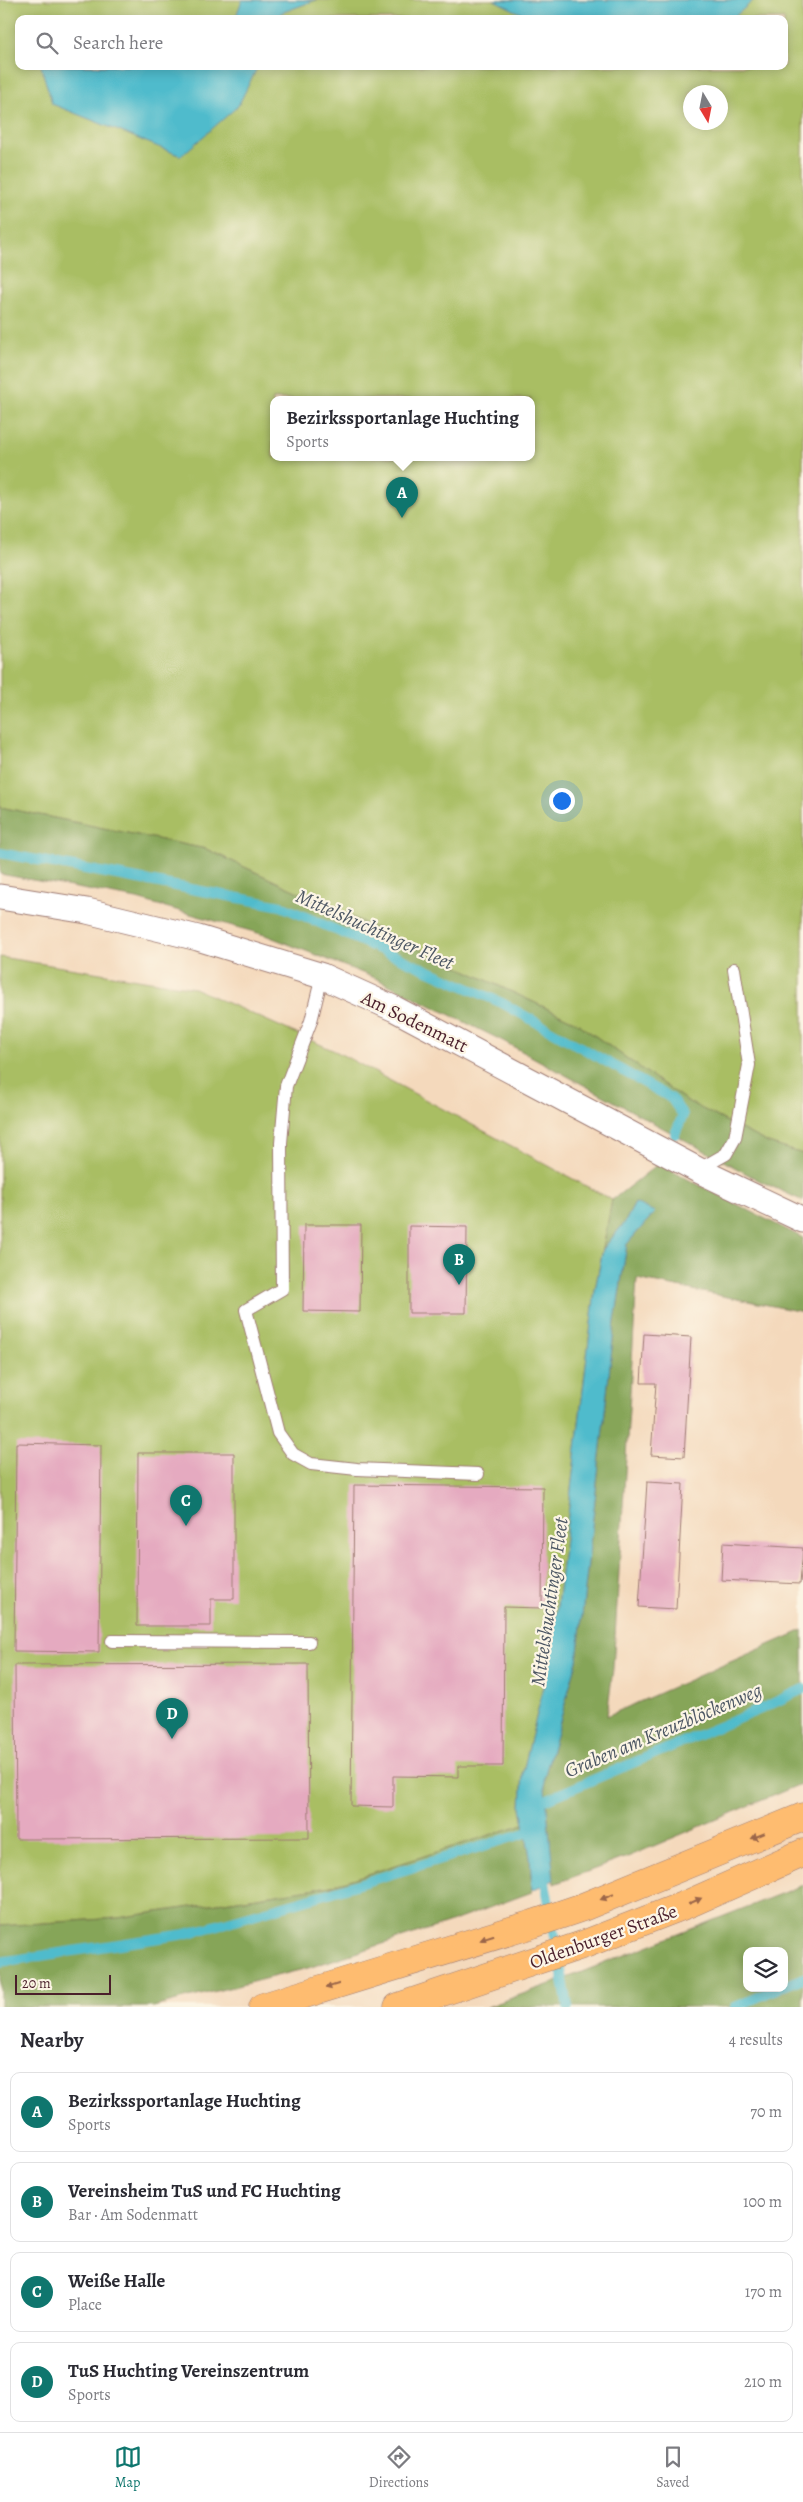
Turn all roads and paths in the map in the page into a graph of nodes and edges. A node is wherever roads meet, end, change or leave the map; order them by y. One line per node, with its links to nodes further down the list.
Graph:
1 (0, 897): 3 (street, Am Sodenmatt)
2 (734, 969): 4 (lane)
3 (322, 976): 4 (street, Am Sodenmatt); 6 (lane)
4 (698, 1170): 5 (street, Am Sodenmatt)
5 (803, 1220)
6 (478, 1474)
7 (112, 1640): 8 (lane)
8 (309, 1642)
9 (803, 1817): 11 (highway, one-way to 11)
10 (803, 1853): 12 (highway, Oldenburger Straße, one-way to 10)
11 (263, 2007)
12 (398, 2007)

